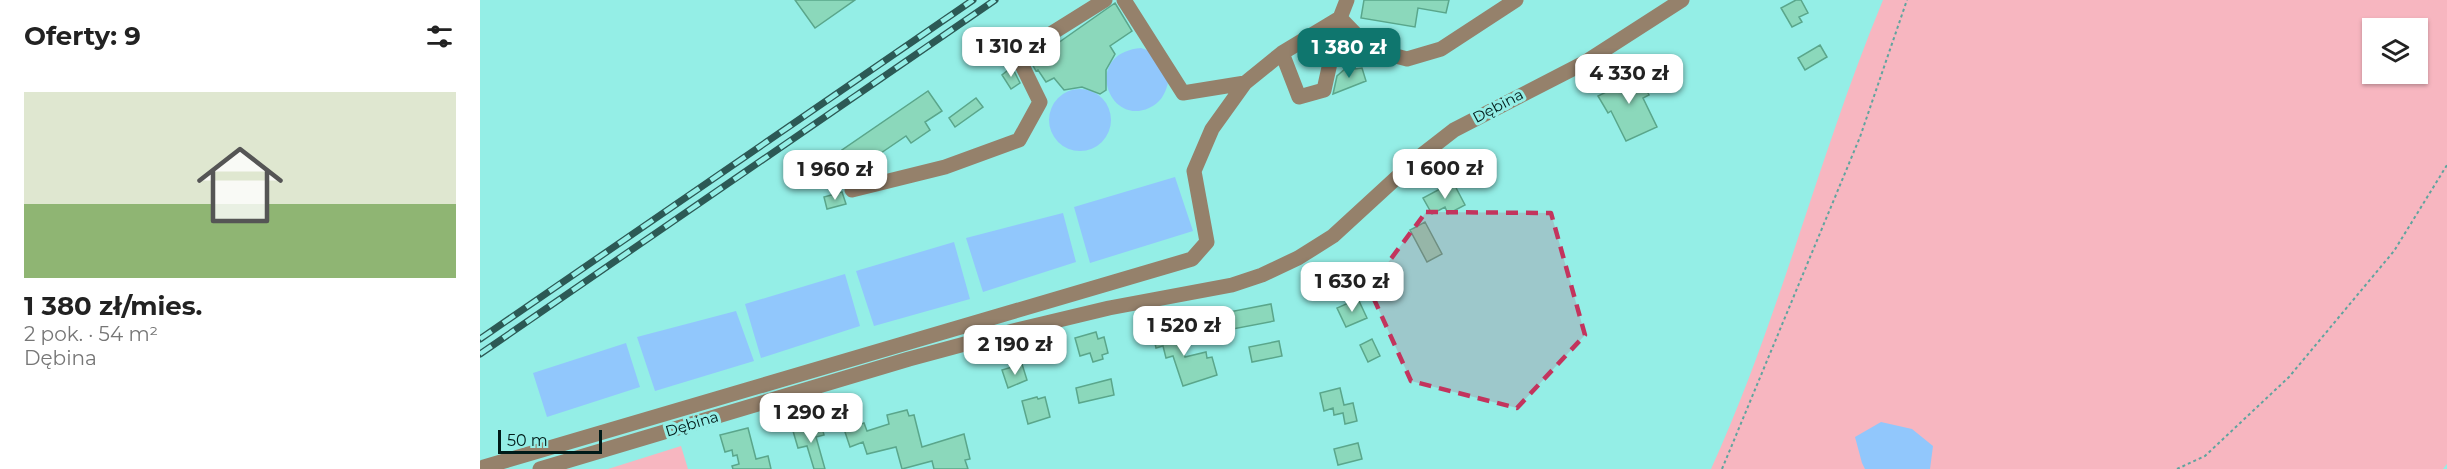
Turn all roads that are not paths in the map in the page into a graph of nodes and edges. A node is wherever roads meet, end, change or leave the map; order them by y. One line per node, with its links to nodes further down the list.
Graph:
1 (1105, 0): 9 (street)
2 (1124, 0): 8 (street)
3 (1347, 0): 6 (street)
4 (1516, 0): 6 (street)
5 (1682, 0): 11 (street, Dębina)
6 (1340, 18): 7 (street); 7 (street)
7 (1282, 53): 8 (street)
8 (1245, 83): 10 (street)
9 (852, 190)
10 (483, 469)
11 (540, 469)

